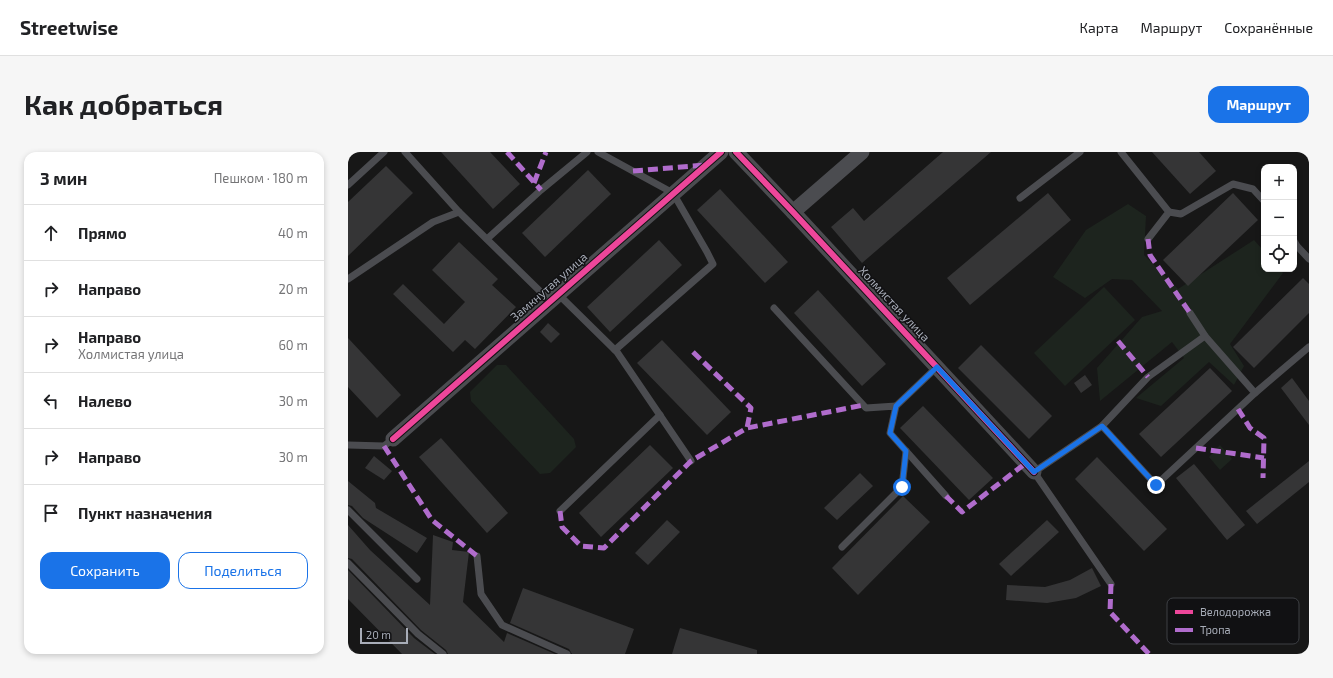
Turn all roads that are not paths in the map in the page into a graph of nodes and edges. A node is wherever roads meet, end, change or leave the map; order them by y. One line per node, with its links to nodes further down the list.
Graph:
1 (384, 152): 10 (lane)
2 (405, 152): 14 (lane)
3 (587, 152): 17 (lane)
4 (598, 152): 11 (lane)
5 (721, 152): 11 (street, Замкнутая улица)
6 (736, 152): 15 (street, Холмистая улица)
7 (862, 152): 15 (street)
8 (1080, 152): 12 (lane)
9 (1121, 152): 16 (lane)
10 (348, 185)
11 (674, 193): 22 (street, Замкнутая улица); 27 (lane)
12 (1020, 198)
13 (1263, 200): 16 (lane)
14 (459, 212): 17 (lane); 21 (lane)
15 (793, 212): 28 (street, Холмистая улица)
16 (1169, 212): 18 (lane)
17 (487, 239): 22 (lane)
18 (1148, 239)
19 (1297, 246): 20 (lane)
20 (1309, 259)
21 (348, 279)
22 (554, 297): 27 (lane); 33 (street, Замкнутая улица)
23 (774, 308): 30 (lane)
24 (1190, 313): 25 (lane)
25 (1205, 336): 29 (lane); 32 (lane)
26 (1309, 347): 29 (lane)
27 (615, 350): 31 (lane)
28 (937, 367): 30 (lane); 37 (street, Холмистая улица)
29 (1255, 393): 32 (lane)
30 (896, 406): 35 (lane)
31 (660, 415): 36 (lane); 40 (lane)
32 (1102, 426): 37 (lane)
33 (393, 439): 34 (lane)
34 (348, 445)
35 (906, 451): 38 (lane); 41 (lane)
36 (691, 461)
37 (1034, 472): 45 (lane)
38 (946, 496)
39 (348, 510): 44 (lane)
40 (560, 511)
41 (842, 547)
42 (477, 556): 47 (lane)
43 (348, 563): 46 (lane)
44 (417, 579)
45 (1111, 584)
46 (443, 654)
47 (567, 654)

